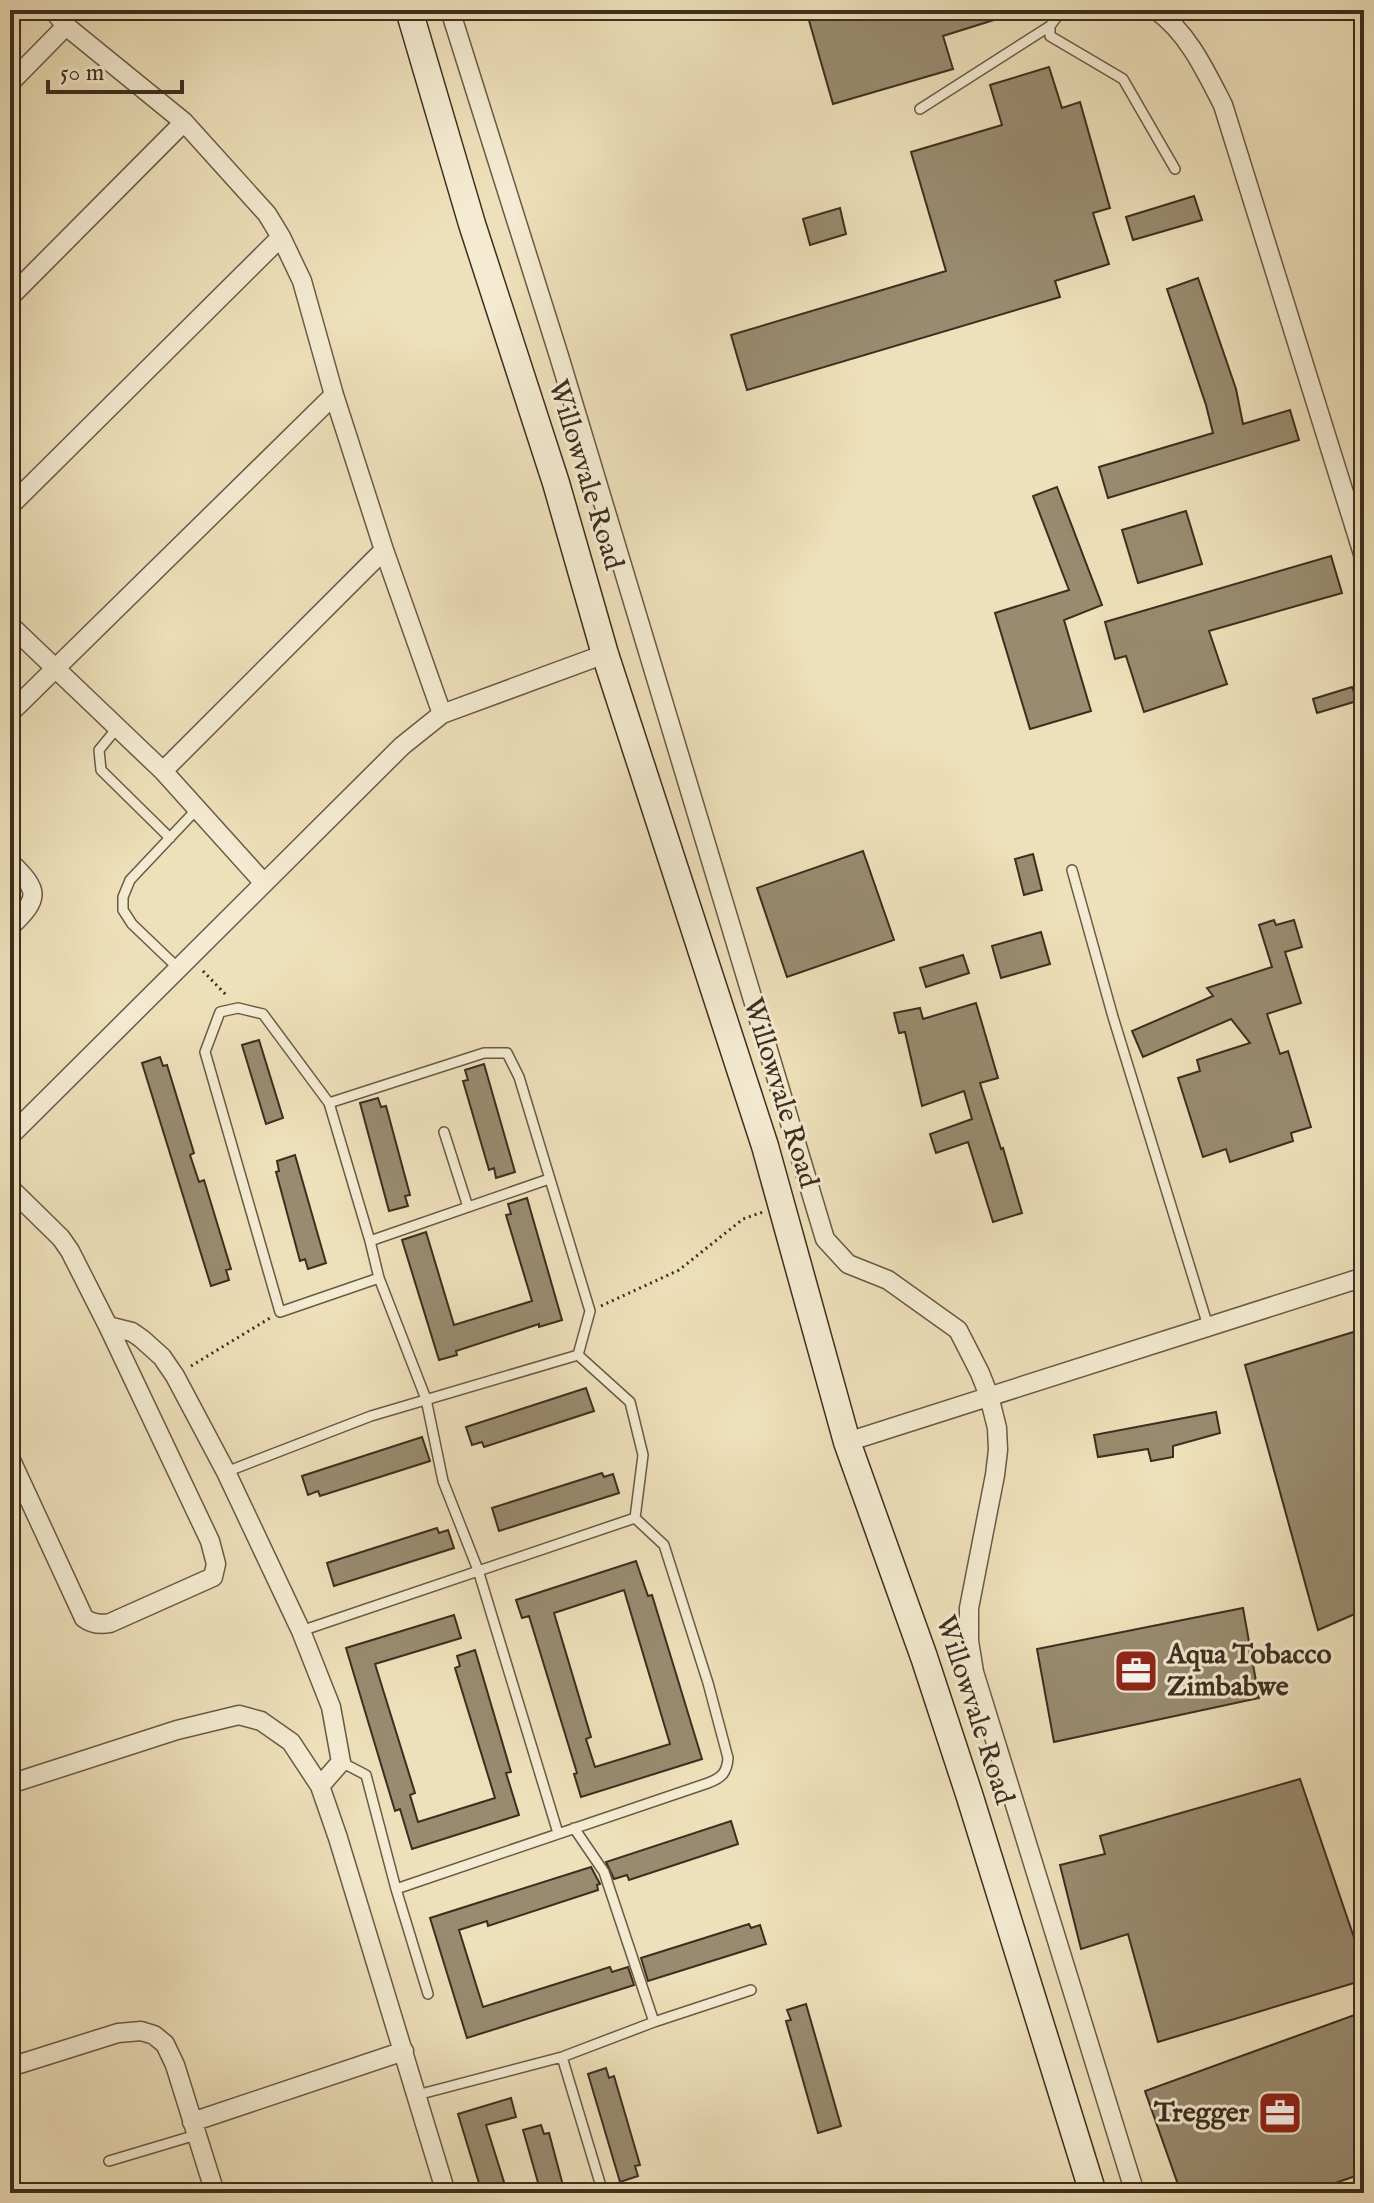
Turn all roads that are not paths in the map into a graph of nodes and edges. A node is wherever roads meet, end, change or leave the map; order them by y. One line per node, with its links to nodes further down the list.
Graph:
1 (53, 10): 6 (street)
2 (409, 10): 19 (main road, Willowvale Road)
3 (450, 10): 44 (street)
4 (1062, 10): 7 (lane)
5 (1156, 10): 17 (street)
6 (66, 26): 8 (street); 10 (street)
7 (1050, 26): 9 (lane); 11 (lane)
8 (10, 83)
9 (920, 109)
10 (184, 122): 12 (street); 13 (street)
11 (1175, 169)
12 (281, 237): 14 (street); 15 (street)
13 (10, 297)
14 (334, 395): 16 (street); 20 (street)
15 (10, 506)
16 (384, 550): 22 (street); 24 (street)
17 (1364, 557)
18 (10, 625): 20 (street)
19 (605, 654): 22 (street); 46 (main road, Willowvale Road)
20 (54, 669): 21 (street); 23 (street)
21 (10, 713)
22 (442, 714): 29 (street)
23 (117, 728): 24 (street); 26 (lane)
24 (163, 771): 25 (street)
25 (197, 809): 26 (lane); 29 (street)
26 (170, 838): 31 (lane)
27 (10, 862): 30 (street)
28 (1072, 870): 42 (lane)
29 (263, 882): 31 (street)
30 (10, 927)
31 (184, 962): 34 (street)
32 (329, 1103): 35 (lane); 38 (lane); 40 (lane)
33 (444, 1132): 37 (lane)
34 (10, 1136)
35 (549, 1179): 37 (lane); 43 (lane)
36 (10, 1188): 41 (street)
37 (468, 1207): 38 (lane)
38 (370, 1241): 40 (lane)
39 (1364, 1277): 42 (street)
40 (379, 1278): 45 (lane)
41 (108, 1326): 47 (street); 48 (street)
42 (1208, 1326): 44 (street)
43 (578, 1355): 45 (lane); 49 (lane)
44 (989, 1396): 46 (street); 71 (street)
45 (426, 1399): 48 (lane); 50 (lane)
46 (847, 1442): 70 (main road, Willowvale Road)
47 (10, 1458)
48 (226, 1472): 51 (street)
49 (635, 1518): 50 (lane); 55 (lane)
50 (478, 1570): 51 (lane); 56 (lane)
51 (301, 1631): 52 (street)
52 (341, 1762): 54 (street); 57 (lane)
53 (10, 1784): 54 (street)
54 (320, 1786): 61 (street)
55 (574, 1828): 56 (lane); 60 (lane)
56 (558, 1833): 57 (lane)
57 (396, 1889): 59 (lane)
58 (751, 1990): 60 (lane)
59 (428, 1994)
60 (654, 2022): 62 (lane)
61 (404, 2051): 64 (street); 65 (street)
62 (562, 2057): 64 (lane); 69 (lane)
63 (10, 2067): 65 (street)
64 (417, 2095): 68 (street)
65 (194, 2128): 66 (lane); 67 (street)
66 (109, 2161)
67 (215, 2193)
68 (446, 2193)
69 (603, 2193)
70 (1093, 2193)
71 (1135, 2193)

